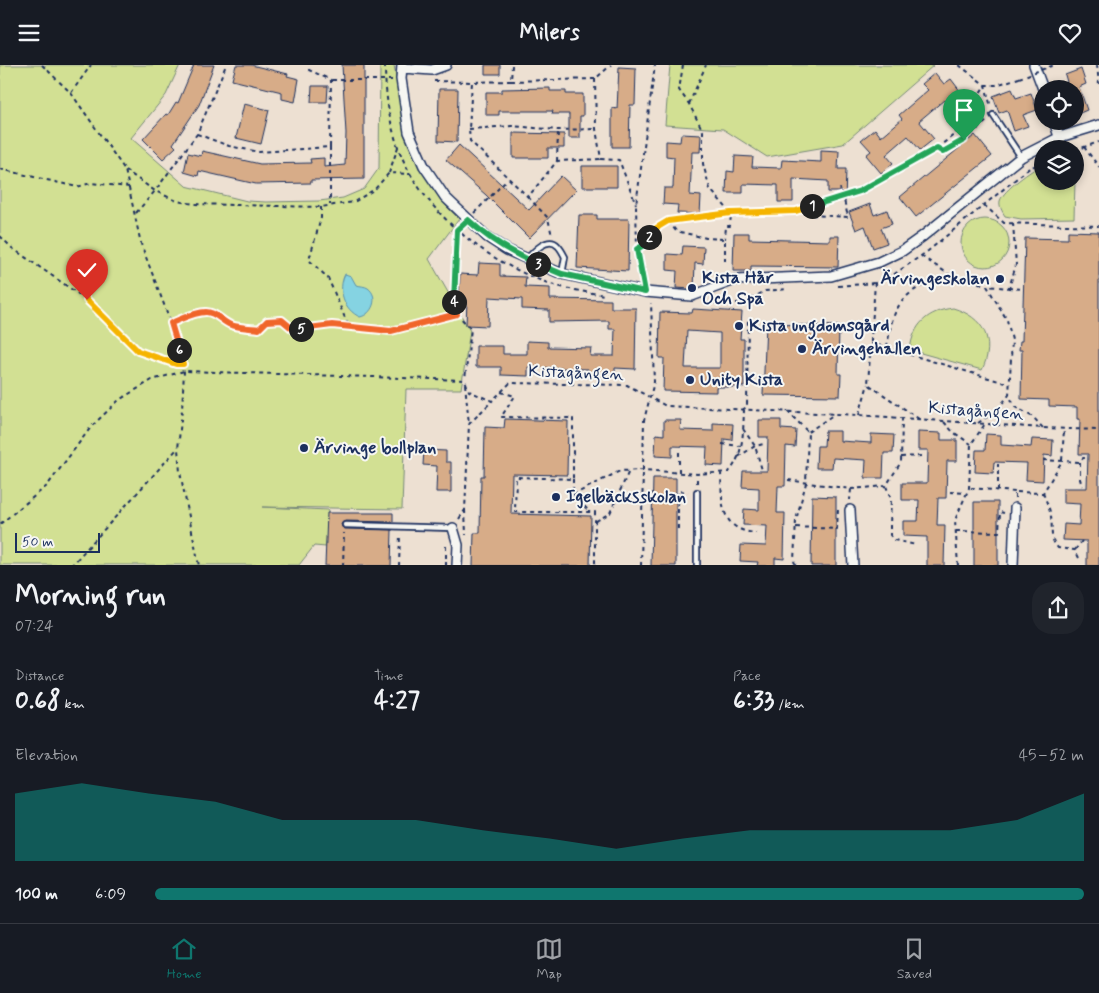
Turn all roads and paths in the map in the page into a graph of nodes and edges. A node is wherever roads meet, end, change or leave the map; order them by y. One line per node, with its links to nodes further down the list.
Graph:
1 (42, 65): 23 (path)
2 (91, 65): 23 (path)
3 (226, 65): 31 (path)
4 (310, 65): 17 (path)
5 (446, 65): 15 (street)
6 (512, 65): 20 (path)
7 (611, 65): 16 (path)
8 (656, 65): 53 (path)
9 (683, 65): 24 (path)
10 (706, 65): 24 (path)
11 (959, 65): 22 (path)
12 (1034, 65): 18 (street)
13 (1054, 65): 22 (path, bridge)
14 (1097, 65): 21 (path)
15 (402, 66): 60 (street)
16 (595, 79): 20 (path); 28 (path)
17 (331, 80): 19 (path); 36 (path)
18 (1040, 80)
19 (385, 81)
20 (510, 81): 27 (path)
21 (1099, 84)
22 (985, 85): 25 (path); 38 (path)
23 (71, 93): 45 (path)
24 (689, 104): 59 (path)
25 (994, 115): 38 (path); 39 (lane)
26 (1099, 125): 32 (street)
27 (469, 129): 29 (path); 48 (path)
28 (596, 129): 29 (path); 40 (path)
29 (558, 130): 41 (path)
30 (1057, 130): 32 (street)
31 (197, 134): 36 (path); 50 (path)
32 (1060, 137): 33 (street); 39 (street)
33 (1061, 140)
34 (1099, 142): 37 (path)
35 (398, 146): 46 (path)
36 (330, 147): 55 (path)
37 (1084, 147): 43 (path)
38 (937, 148): 51 (path)
39 (1021, 157): 79 (street)
40 (601, 159): 41 (path); 53 (path)
41 (557, 161): 52 (path)
42 (1034, 166): 54 (path)
43 (1099, 167)
44 (0, 169): 49 (path)
45 (125, 170): 49 (path); 50 (path)
46 (389, 173): 47 (path); 55 (path)
47 (410, 174)
48 (508, 179): 52 (path); 60 (path)
49 (130, 187): 58 (path)
50 (155, 191): 56 (path); 58 (path)
51 (843, 196): 57 (path); 57 (path)
52 (528, 197): 66 (path)
53 (636, 205): 67 (path)
54 (984, 205): 62 (path); 68 (path)
55 (330, 206): 56 (path)
56 (321, 207): 85 (path)
57 (810, 207): 59 (path)
58 (135, 213): 84 (path)
59 (731, 213): 61 (path); 65 (path)
60 (468, 220): 69 (street); 82 (path)
61 (668, 221): 65 (path); 67 (path)
62 (1013, 223): 63 (path); 76 (path)
63 (1099, 226)
64 (0, 235): 88 (path)
65 (725, 239): 70 (path)
66 (554, 243): 69 (lane); 71 (lane)
67 (637, 249): 79 (path)
68 (921, 256): 72 (path); 73 (path)
69 (526, 260): 71 (street)
70 (724, 261)
71 (562, 274): 79 (street)
72 (950, 275): 75 (path); 87 (path)
73 (875, 283): 74 (path); 86 (path)
74 (838, 285)
75 (987, 286): 76 (path); 92 (path)
76 (1009, 288): 78 (path)
77 (792, 289): 81 (path)
78 (1023, 289)
79 (645, 292)
80 (651, 301): 95 (path)
81 (700, 303)
82 (457, 314): 85 (path); 90 (path)
83 (748, 317): 97 (path)
84 (171, 323): 85 (path); 88 (path)
85 (348, 326)
86 (871, 343): 87 (path); 91 (path)
87 (886, 347): 92 (path)
88 (183, 364): 89 (path)
89 (184, 371): 90 (path); 117 (path); 152 (path)
90 (465, 380): 96 (path); 105 (path)
91 (868, 384): 100 (path); 102 (path)
92 (1009, 384): 94 (path)
93 (501, 392): 95 (path, Kistagången); 96 (path, Kistagången); 133 (path)
94 (1009, 395): 104 (path); 107 (path)
95 (649, 397): 97 (path, Kistagången); 127 (path)
96 (492, 401): 105 (path, Kistagången)
97 (743, 410): 98 (path, Kistagången); 108 (path)
98 (787, 411): 99 (path, Kistagången); 111 (path)
99 (834, 414): 100 (path, Kistagången); 111 (path)
100 (859, 415): 101 (path, Kistagången)
101 (902, 418): 102 (path, Kistagången); 120 (path)
102 (920, 420): 103 (path, Kistagången)
103 (943, 421): 104 (path, Kistagången); 113 (path)
104 (978, 423): 106 (path, Kistagången)
105 (469, 424): 157 (path)
106 (985, 424): 107 (path, Kistagången); 113 (path)
107 (1043, 428): 109 (path, Kistagången)
108 (743, 429): 115 (path); 116 (path)
109 (1064, 429): 110 (path, Kistagången); 124 (path)
110 (1099, 430)
111 (808, 432): 135 (path)
112 (764, 444): 116 (path)
113 (971, 444): 138 (path)
114 (722, 445): 115 (path)
115 (741, 446): 119 (path)
116 (755, 446): 119 (path); 128 (path)
117 (178, 449): 165 (path); 166 (path)
118 (679, 449): 130 (path)
119 (738, 457): 131 (path)
120 (901, 457): 121 (path); 136 (path)
121 (922, 457)
122 (1088, 458): 125 (path)
123 (1042, 460): 124 (path)
124 (1062, 461): 125 (path); 145 (path)
125 (1080, 462): 137 (path)
126 (998, 463): 140 (path)
127 (643, 470): 129 (path); 130 (path); 172 (path)
128 (762, 470)
129 (630, 471): 146 (path); 151 (path)
130 (679, 472): 132 (path)
131 (721, 472): 132 (path); 160 (path)
132 (698, 474): 141 (path)
133 (573, 479): 146 (path); 149 (path)
134 (788, 480): 135 (path)
135 (806, 483): 139 (path); 155 (path)
136 (886, 486): 139 (path); 162 (path)
137 (1082, 486)
138 (970, 487): 140 (path); 144 (path)
139 (851, 489): 147 (path)
140 (998, 491): 143 (path)
141 (697, 492): 158 (path); 173 (lane)
142 (950, 492): 144 (path)
143 (1016, 492): 145 (path); 148 (path)
144 (966, 493): 159 (path)
145 (1043, 493): 163 (path)
146 (573, 495): 149 (path)
147 (850, 508): 155 (path); 175 (street)
148 (1015, 508): 177 (street)
149 (591, 513): 151 (path)
150 (1006, 513): 159 (path)
151 (595, 521): 171 (path)
152 (0, 524)
153 (345, 525): 154 (lane); 167 (path)
154 (400, 527): 156 (lane); 168 (path)
155 (796, 527): 174 (path)
156 (440, 528): 157 (lane); 169 (path)
157 (453, 528): 170 (street)
158 (678, 529)
159 (956, 531): 176 (path)
160 (756, 533)
161 (1082, 541): 163 (path)
162 (916, 545)
163 (1075, 550): 164 (path)
164 (1080, 559)
165 (71, 565)
166 (200, 565)
167 (343, 565)
168 (399, 565)
169 (446, 565)
170 (457, 565)
171 (595, 565)
172 (641, 565)
173 (697, 565)
174 (796, 565)
175 (853, 565)
176 (958, 565)
177 (1013, 565)

